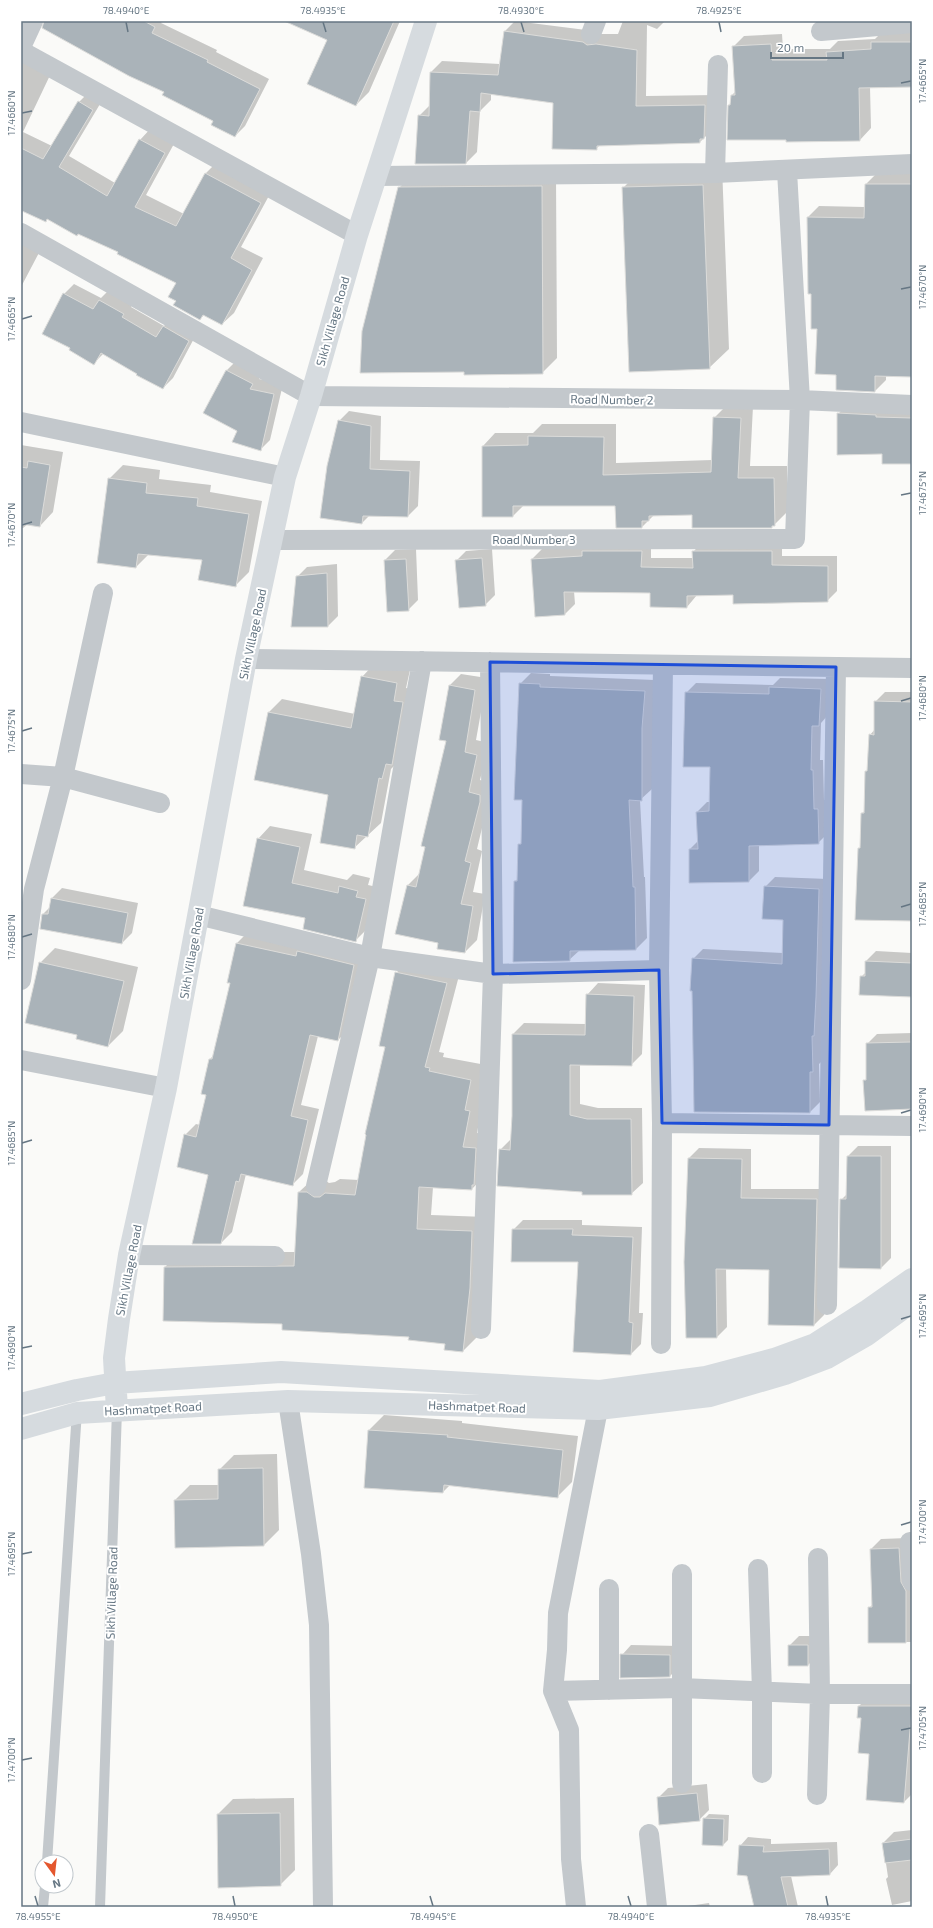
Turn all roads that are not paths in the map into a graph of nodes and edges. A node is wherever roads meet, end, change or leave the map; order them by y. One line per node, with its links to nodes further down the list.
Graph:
1 (33, 21): 5 (street)
2 (426, 21): 11 (main road, Sikh Village Road)
3 (912, 23): 4 (street)
4 (820, 31)
5 (21, 47)
6 (21, 52): 13 (street)
7 (718, 65): 10 (street)
8 (912, 164): 9 (street)
9 (787, 171): 10 (street); 15 (street)
10 (715, 173): 11 (street)
11 (377, 176): 13 (main road, Sikh Village Road)
12 (21, 233): 14 (street)
13 (357, 235): 14 (main road, Sikh Village Road)
14 (311, 396): 15 (street, Road Number 2); 18 (main road, Sikh Village Road)
15 (800, 400): 16 (street, Road Number 2); 19 (street, Road Number 3)
16 (912, 404)
17 (21, 422): 18 (street)
18 (285, 478): 19 (main road, Sikh Village Road)
19 (273, 540): 21 (main road, Sikh Village Road)
20 (103, 593): 28 (street)
21 (246, 659): 22 (street); 31 (main road, Sikh Village Road)
22 (422, 661): 23 (street); 32 (street)
23 (490, 662): 24 (street); 34 (street)
24 (663, 664): 25 (street); 33 (street)
25 (836, 667): 26 (street); 39 (street)
26 (912, 668)
27 (21, 774): 28 (street)
28 (63, 777): 29 (street); 30 (street)
29 (160, 803)
30 (28, 888): 35 (street)
31 (198, 915): 32 (street); 37 (main road, Sikh Village Road)
32 (370, 957): 34 (street); 41 (street)
33 (659, 970): 34 (street); 38 (street)
34 (493, 974): 47 (street)
35 (21, 980)
36 (21, 1060): 37 (street)
37 (166, 1088): 42 (main road, Sikh Village Road)
38 (662, 1123): 39 (street); 48 (street)
39 (829, 1125): 40 (street); 46 (street)
40 (912, 1126)
41 (316, 1186)
42 (129, 1255): 43 (street); 49 (main road, Sikh Village Road)
43 (275, 1256)
44 (912, 1279): 50 (main road)
45 (912, 1302): 50 (main road, Hashmatpet Road)
46 (828, 1305)
47 (481, 1329)
48 (661, 1344)
49 (115, 1383): 50 (main road); 51 (main road); 55 (main road, Sikh Village Road)
50 (708, 1386): 54 (main road, Hashmatpet Road)
51 (77, 1390): 53 (main road); 56 (lane)
52 (288, 1401): 54 (main road, Hashmatpet Road); 55 (main road, Hashmatpet Road); 78 (street)
53 (21, 1404)
54 (598, 1409): 66 (street)
55 (117, 1410): 56 (main road, Hashmatpet Road); 77 (lane, Sikh Village Road)
56 (77, 1413): 57 (main road, Hashmatpet Road); 74 (lane)
57 (21, 1429)
58 (910, 1542): 62 (street)
59 (818, 1558): 68 (street)
60 (758, 1570): 67 (street)
61 (682, 1574): 64 (street)
62 (912, 1581)
63 (609, 1588): 65 (street)
64 (681, 1688): 65 (street); 67 (street); 71 (street)
65 (609, 1690): 66 (street)
66 (553, 1691): 79 (street)
67 (762, 1692): 68 (street); 70 (street)
68 (820, 1694): 69 (street); 72 (street)
69 (912, 1694)
70 (762, 1773)
71 (682, 1783)
72 (817, 1795)
73 (649, 1834): 80 (street)
74 (47, 1854)
75 (45, 1894): 76 (lane)
76 (44, 1907)
77 (100, 1907)
78 (323, 1907)
79 (576, 1907)
80 (657, 1907)

